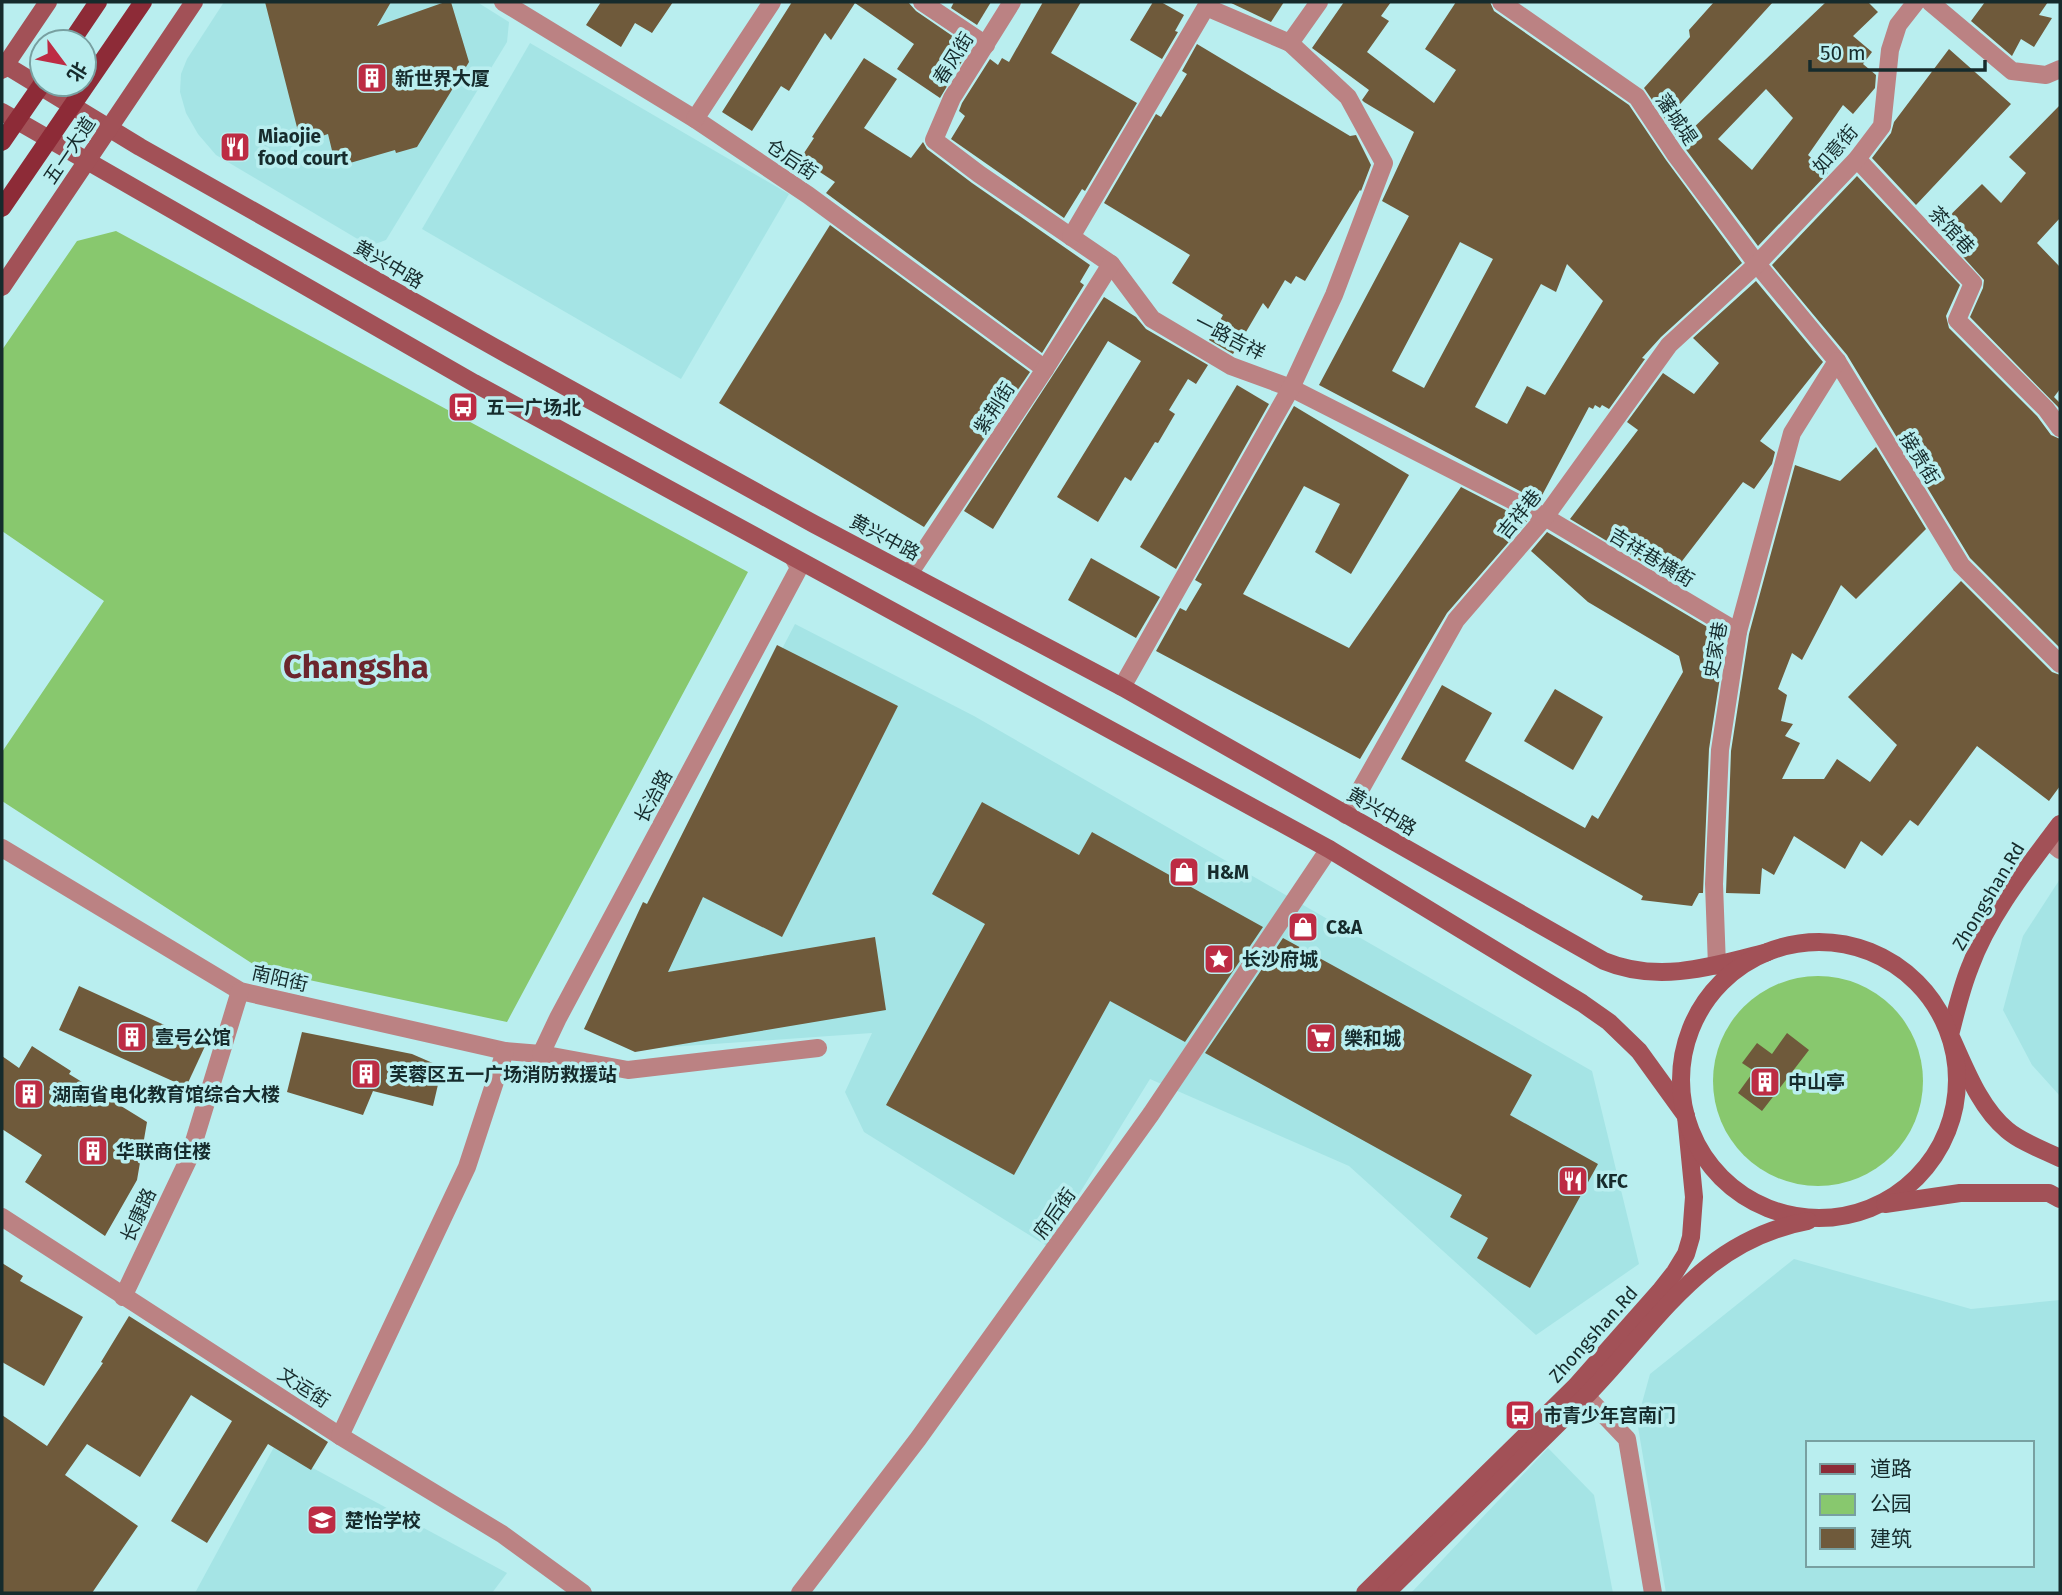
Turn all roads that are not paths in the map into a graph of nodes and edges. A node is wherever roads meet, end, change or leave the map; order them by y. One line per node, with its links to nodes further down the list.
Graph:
1 (48, 2): 16 (main road)
2 (98, 2): 13 (main road)
3 (143, 2): 26 (main road, bridge)
4 (194, 2): 21 (main road, 五一大道)
5 (503, 2): 20 (street, 仓后街)
6 (772, 2): 20 (street)
7 (922, 2): 15 (street)
8 (1012, 2): 15 (street, 春风街)
9 (1319, 2): 14 (street)
10 (1501, 2): 29 (street, 藩城堤)
11 (1930, 2): 17 (street)
12 (1907, 6): 24 (street, 如意街)
13 (80, 28)
14 (1290, 43): 27 (street); 33 (street)
15 (986, 45): 22 (street, 春风街)
16 (3, 66): 21 (main road, 黄兴中路)
17 (2060, 69)
18 (32, 98): 23 (main road, bridge)
19 (2, 112): 25 (main road)
20 (695, 119): 32 (street, 仓后街)
21 (109, 128): 25 (main road, 五一大道); 37 (main road, 黄兴中路)
22 (934, 140): 27 (street, 一路吉祥)
23 (2, 142)
24 (1857, 159): 29 (street, 如意街); 34 (street, 茶馆巷)
25 (87, 161): 30 (main road, 五一大道); 36 (main road)
26 (2, 208)
27 (1071, 237): 28 (street, 一路吉祥)
28 (1111, 264): 32 (street, 紫荆街); 33 (street, 一路吉祥)
29 (1757, 264): 31 (street, 接贵街); 35 (street, 吉祥巷)
30 (2, 287)
31 (1837, 361): 38 (street, 史家巷); 39 (street, 接贵街)
32 (1045, 369): 37 (street, 紫荆街)
33 (1292, 388): 35 (street, 一路吉祥); 40 (street)
34 (2060, 428)
35 (1545, 517): 38 (street, 吉祥巷横街); 41 (street, 吉祥巷)
36 (794, 559): 45 (main road); 52 (street, 长治路)
37 (909, 574): 40 (main road, 黄兴中路)
38 (1738, 632): 47 (street, 史家巷)
39 (2060, 664)
40 (1122, 687): 41 (main road, 黄兴中路)
41 (1346, 815): 47 (main road, 黄兴中路)
42 (2060, 824): 43 (main road, Zhongshan.Rd)
43 (2054, 845): 49 (main road, Zhongshan.Rd)
44 (2, 848): 48 (street, 南阳街)
45 (1329, 849): 53 (main road); 63 (street, 府后街)
46 (1768, 952): 47 (main road, 黄兴中路); 49 (main road, 黄兴中路); 53 (main road, Zhongshan.Rd)
47 (1717, 965)
48 (240, 990): 51 (street, 南阳街); 59 (street, 长康路)
49 (1950, 1035): 54 (main road, 黄兴中路); 56 (main road)
50 (818, 1048): 52 (street, 南阳街)
51 (505, 1051): 52 (street, 南阳街); 61 (street)
52 (541, 1054)
53 (1686, 1116): 58 (main road); 64 (main road, Zhongshan.Rd)
54 (2058, 1158)
55 (2054, 1196): 56 (main road)
56 (1875, 1206): 58 (main road, Zhongshan.Rd)
57 (2, 1217): 59 (street, 文运街)
58 (1824, 1218): 60 (main road, Zhongshan.Rd)
59 (123, 1297): 61 (street, 文运街)
60 (1586, 1396): 65 (main road, Zhongshan.Rd); 66 (street)
61 (341, 1436): 62 (street, 文运街)
62 (583, 1593)
63 (800, 1593)
64 (1365, 1593)
65 (1386, 1593)
66 (1653, 1593)

